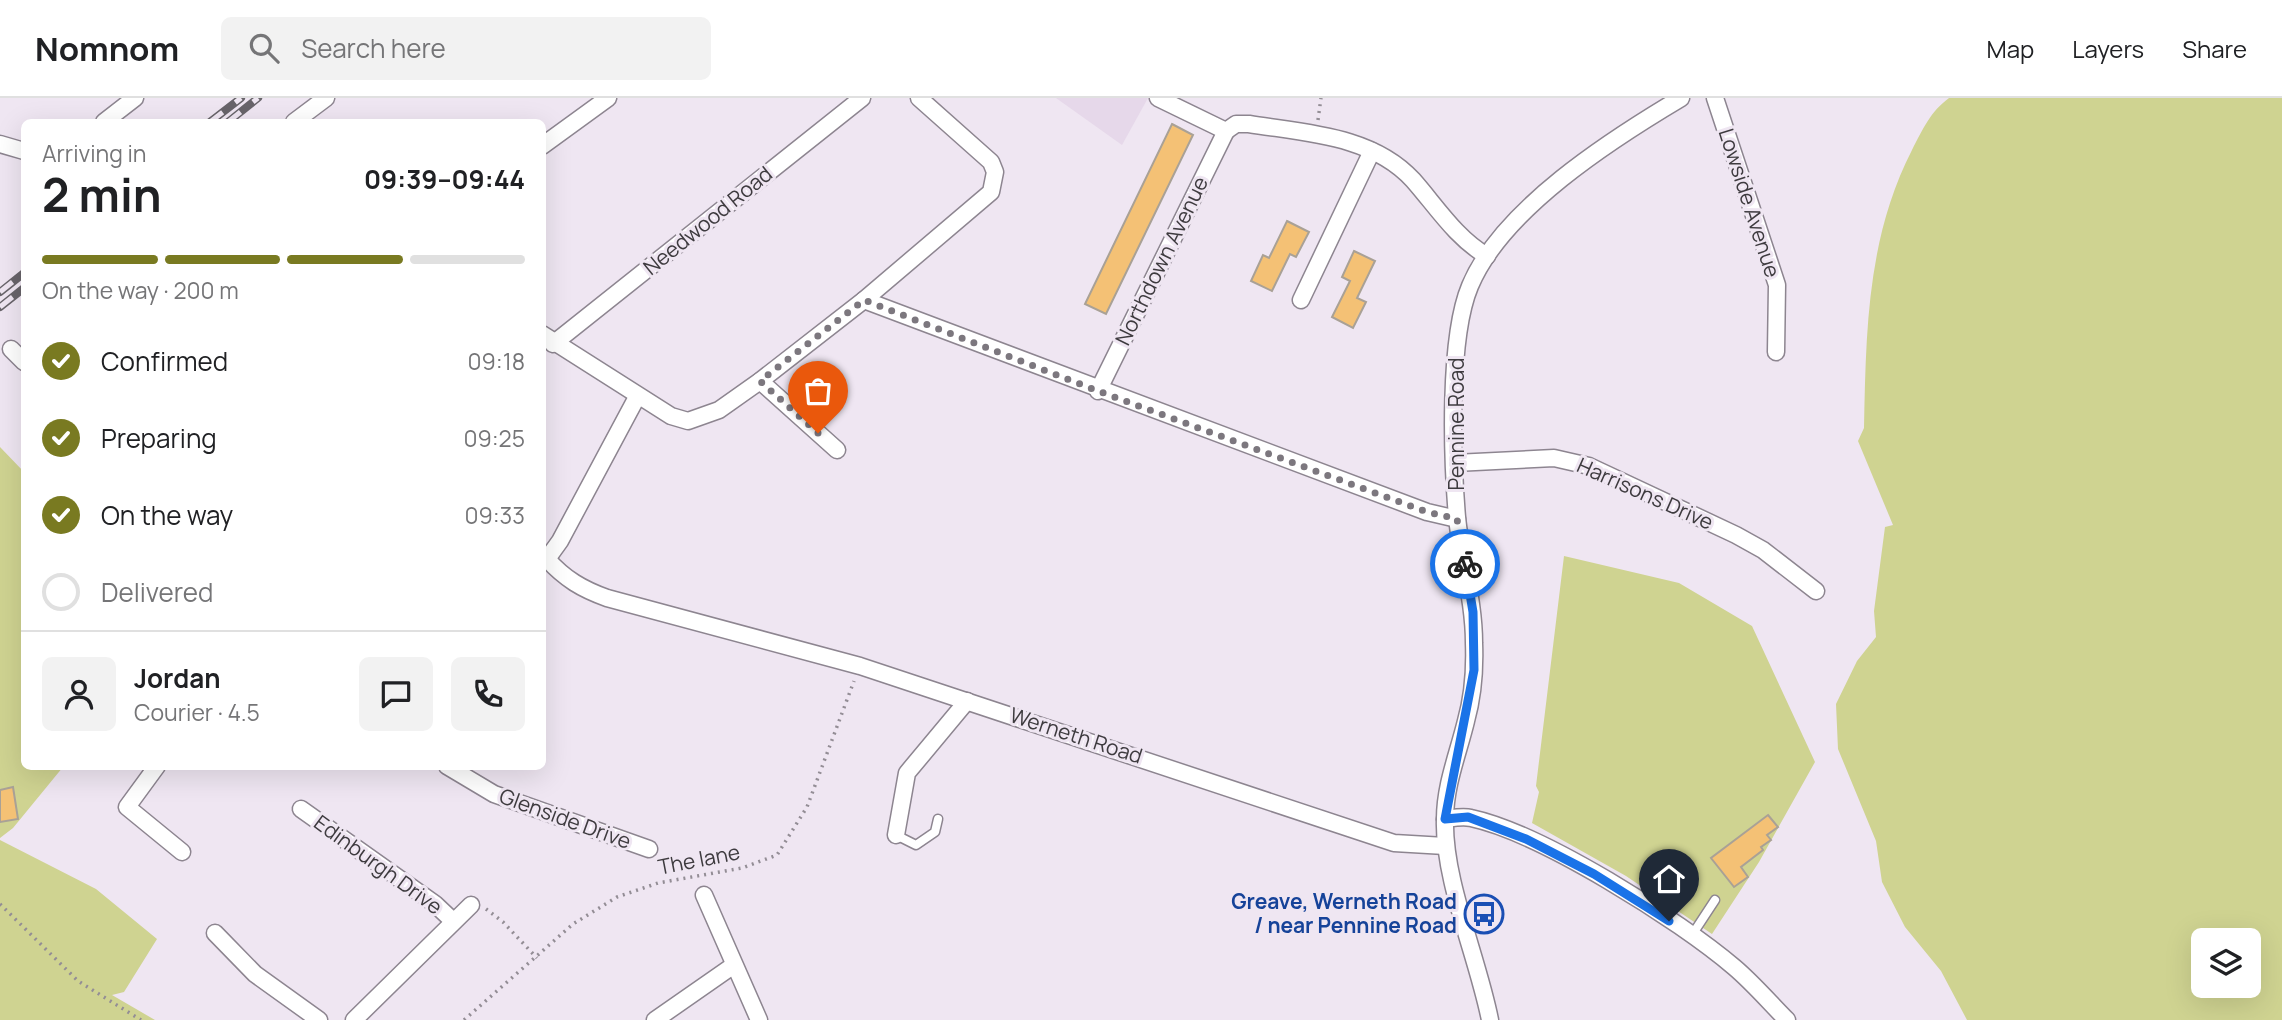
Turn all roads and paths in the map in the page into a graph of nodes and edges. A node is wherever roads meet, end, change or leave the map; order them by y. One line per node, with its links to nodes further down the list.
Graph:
1 (135, 98): 9 (street)
2 (326, 98): 10 (street)
3 (608, 98): 12 (street)
4 (862, 98): 19 (street, Needwood Road)
5 (919, 98): 17 (street)
6 (1158, 98): 11 (street)
7 (1681, 98): 16 (street, Pennine Road)
8 (1715, 98): 21 (street, Lowside Avenue)
9 (108, 119)
10 (298, 119)
11 (1226, 131): 15 (street); 24 (street, Northdown Avenue)
12 (546, 143)
13 (0, 144): 14 (street)
14 (21, 150)
15 (1372, 151): 16 (street); 18 (street)
16 (1487, 256): 27 (street, Pennine Road)
17 (864, 300): 23 (street); 24 (street)
18 (1301, 300)
19 (548, 339): 25 (street)
20 (11, 349): 22 (street)
21 (1776, 352)
22 (21, 359)
23 (760, 381): 25 (street); 26 (street)
24 (1098, 391): 28 (street)
25 (636, 397): 29 (street)
26 (837, 450)
27 (1455, 463): 28 (street, Pennine Road); 31 (street, Harrisons Drive)
28 (1457, 519): 38 (street, Pennine Road)
29 (546, 558)
30 (546, 560): 32 (street, Werneth Road)
31 (1816, 592)
32 (860, 666): 33 (street, Werneth Road); 50 (path, The lane)
33 (967, 701): 39 (street); 40 (street, Werneth Road)
34 (154, 770): 42 (street)
35 (453, 770): 41 (street, Glenside Drive)
36 (301, 809): 47 (street, Edinburgh Drive)
37 (938, 819): 39 (lane)
38 (1445, 819): 40 (street, Pennine Road); 49 (street)
39 (896, 835)
40 (1445, 846): 58 (street)
41 (649, 849)
42 (182, 852)
43 (704, 895): 51 (street)
44 (1715, 900): 49 (lane)
45 (0, 904): 52 (path)
46 (471, 905): 47 (street, Edinburgh Drive); 50 (path)
47 (453, 921): 54 (street, Edinburgh Drive)
48 (215, 933): 53 (street)
49 (1692, 935): 59 (street)
50 (537, 958): 55 (path, The lane)
51 (734, 965): 56 (street); 57 (street)
52 (141, 1020)
53 (319, 1020)
54 (354, 1020)
55 (464, 1020)
56 (655, 1020)
57 (759, 1020)
58 (1490, 1020)
59 (1787, 1020)

